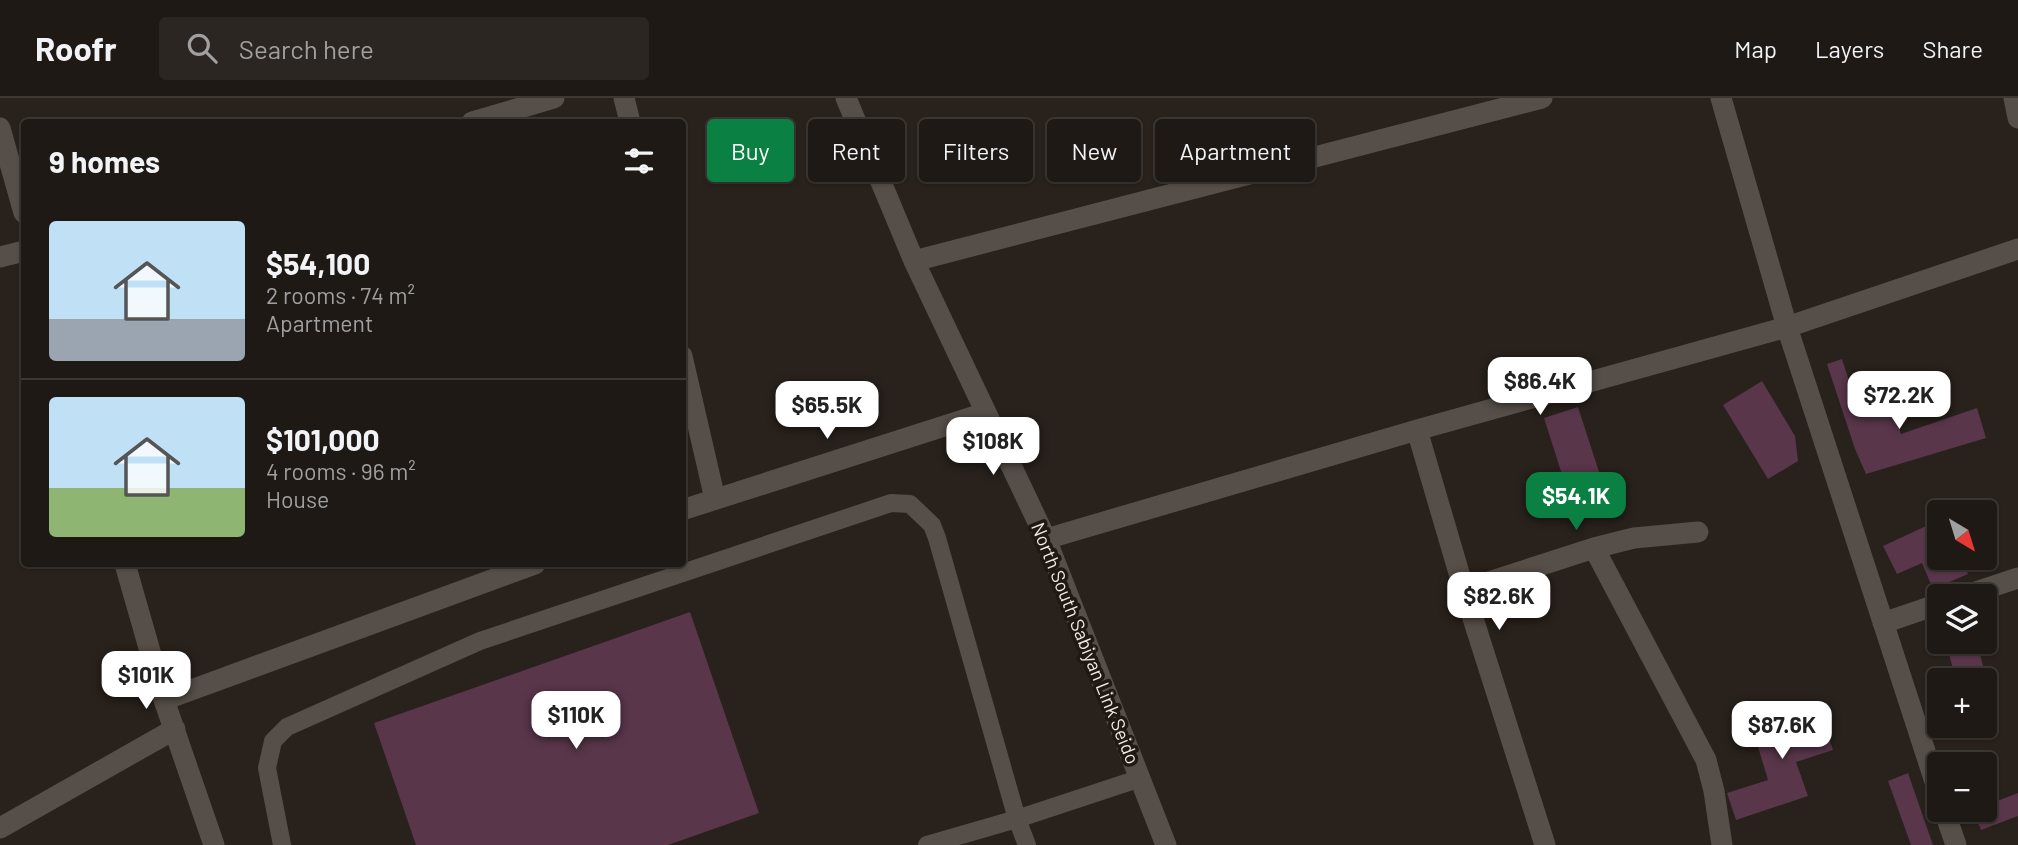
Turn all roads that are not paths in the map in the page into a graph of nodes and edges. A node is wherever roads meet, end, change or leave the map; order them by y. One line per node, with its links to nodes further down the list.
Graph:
1 (554, 98): 8 (street)
2 (624, 98): 9 (street)
3 (846, 98): 15 (street, North South Sabiyan Link Seido)
4 (1542, 98): 15 (street)
5 (1721, 98): 16 (street)
6 (2014, 98): 7 (street)
7 (2018, 118)
8 (482, 119)
9 (628, 119)
10 (0, 128): 11 (street)
11 (21, 202)
12 (2018, 249): 16 (street)
13 (21, 252): 14 (street)
14 (0, 257)
15 (914, 261): 18 (street, North South Sabiyan Link Seido)
16 (1787, 327): 19 (street); 32 (street)
17 (686, 373): 20 (street)
18 (985, 413): 20 (street); 23 (street, North South Sabiyan Link Seido)
19 (1417, 429): 23 (street); 30 (street)
20 (715, 499): 21 (street)
21 (686, 509)
22 (1698, 532): 24 (street)
23 (1046, 539): 36 (street, North South Sabiyan Link Seido)
24 (1594, 548): 30 (street); 46 (street)
25 (126, 567): 33 (street)
26 (516, 567): 27 (street)
27 (498, 570): 33 (street)
28 (2018, 578): 29 (street)
29 (1997, 585)
30 (1464, 590): 45 (street)
31 (1927, 608): 32 (street)
32 (1883, 623): 35 (street)
33 (164, 700): 34 (street)
34 (175, 729): 39 (street); 40 (street)
35 (1927, 757)
36 (1141, 778): 37 (lane); 44 (street, North South Sabiyan Link Seido)
37 (1017, 819): 41 (lane); 42 (lane); 43 (lane)
38 (1948, 822): 47 (street)
39 (0, 828)
40 (214, 845)
41 (282, 845)
42 (927, 845)
43 (1027, 845)
44 (1166, 845)
45 (1545, 845)
46 (1722, 845)
47 (1956, 845)

